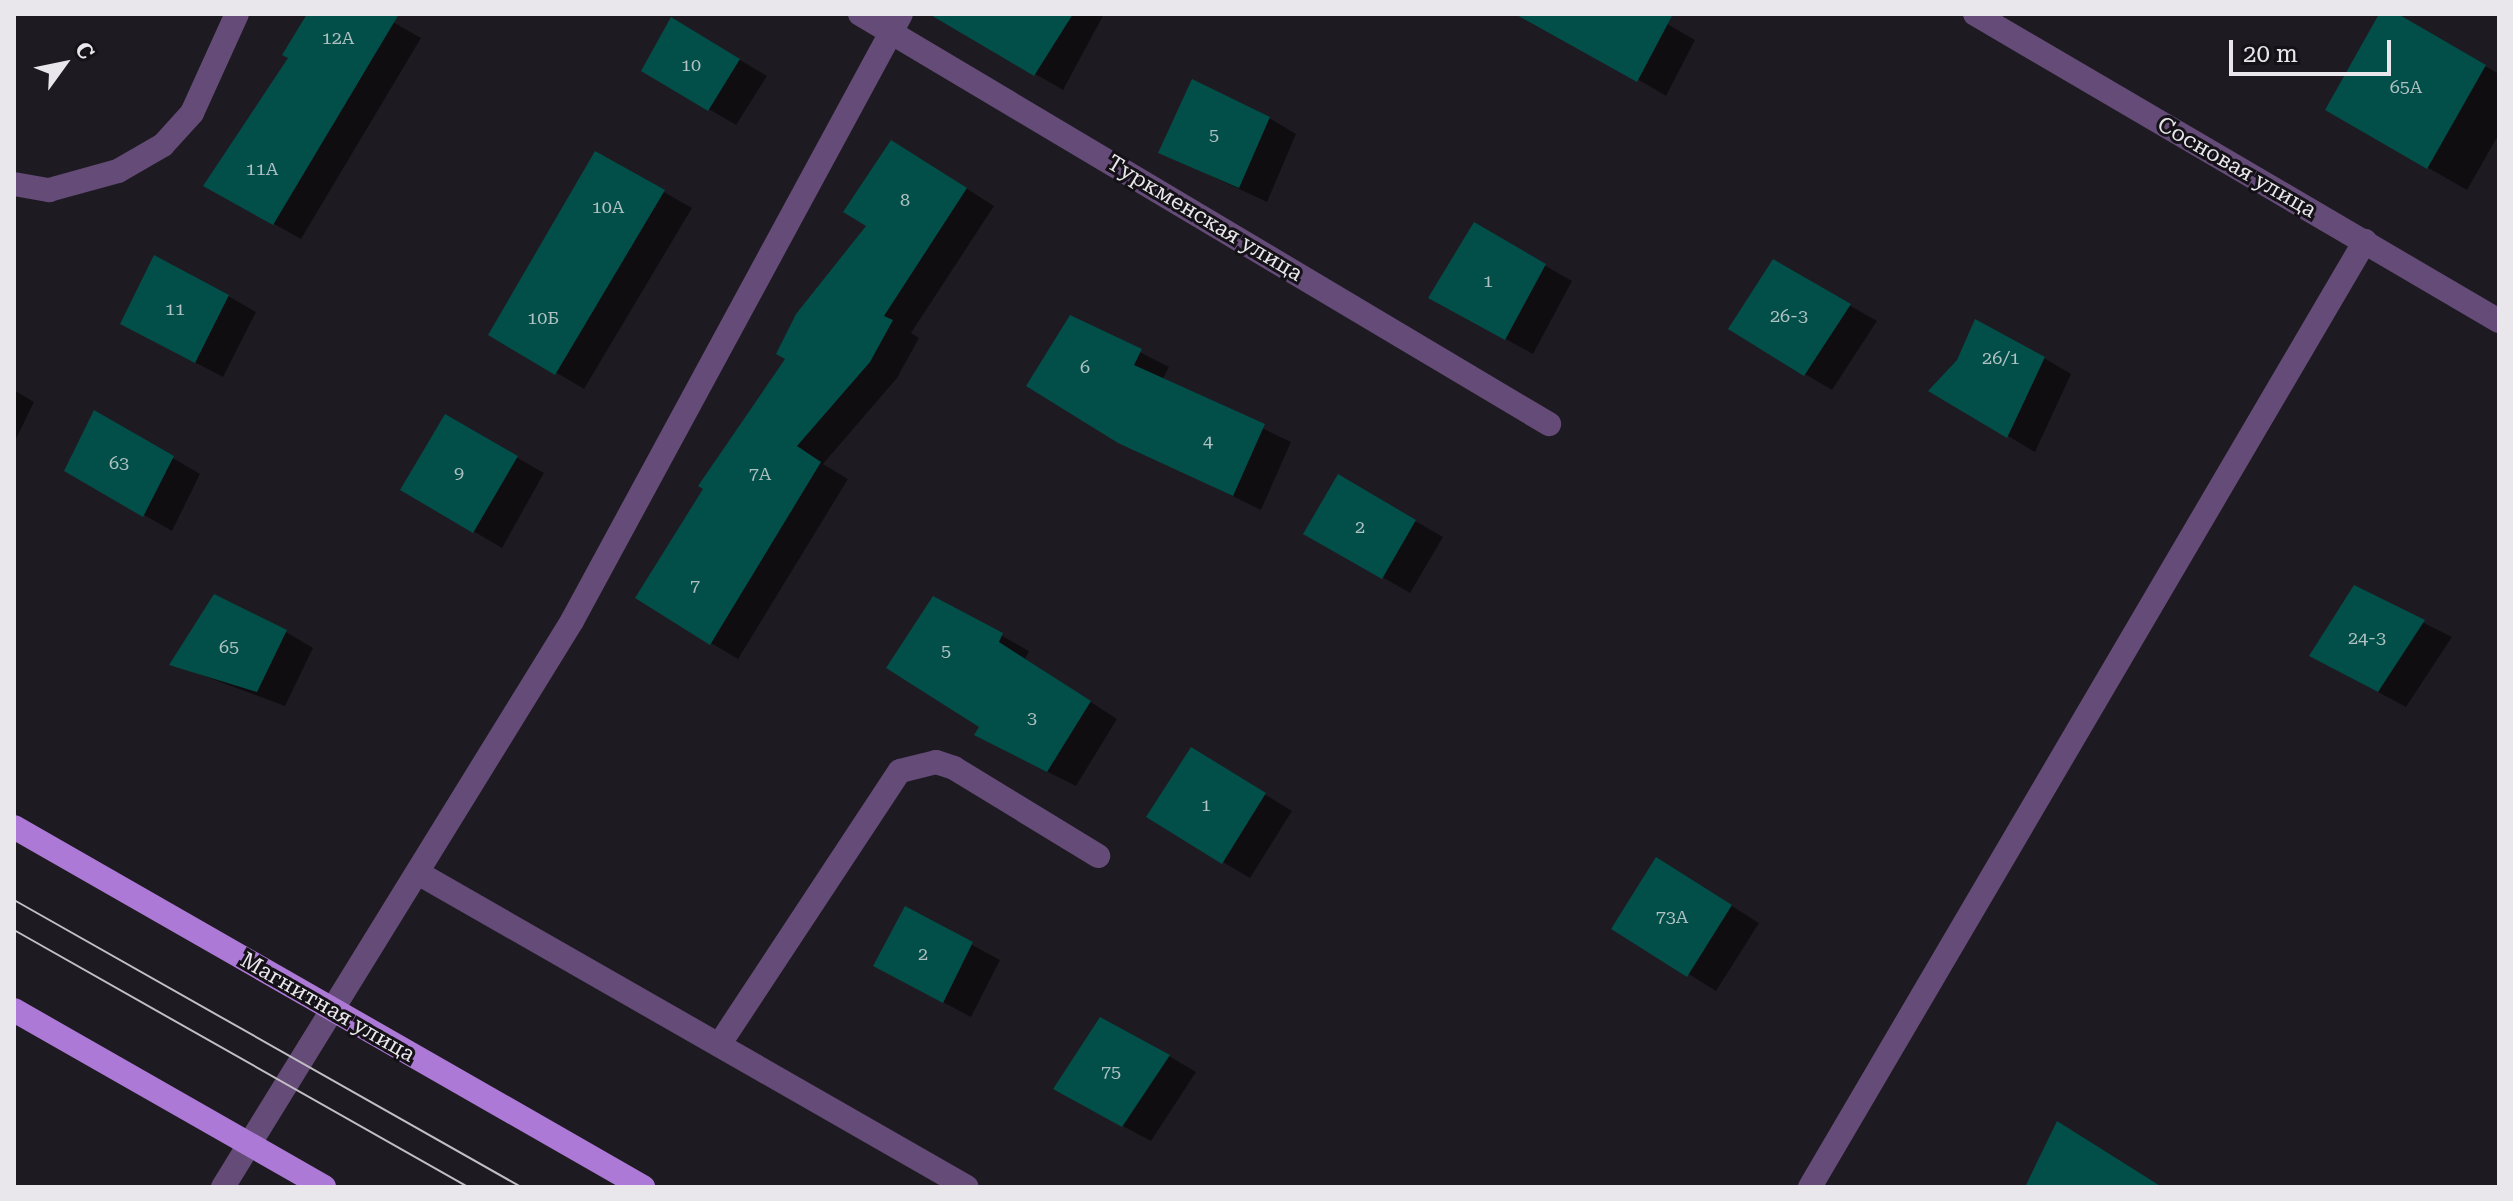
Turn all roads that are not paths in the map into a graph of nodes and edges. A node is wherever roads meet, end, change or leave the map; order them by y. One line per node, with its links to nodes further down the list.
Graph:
1 (237, 14): 5 (street)
2 (860, 14): 4 (street, Туркменская улица)
3 (1975, 14): 6 (street, Сосновая улица)
4 (896, 23): 8 (street, Туркменская улица); 11 (street)
5 (14, 184)
6 (2365, 241): 7 (street, Сосновая улица); 20 (street)
7 (2499, 321)
8 (1549, 424)
9 (14, 827): 13 (main road, Магнитная улица)
10 (1098, 856): 14 (street)
11 (418, 873): 13 (street); 14 (street)
12 (14, 1010): 15 (main road)
13 (334, 1011): 15 (street); 18 (main road, Магнитная улица)
14 (719, 1045): 19 (street)
15 (248, 1144): 16 (street); 17 (main road)
16 (223, 1187)
17 (324, 1187)
18 (643, 1187)
19 (967, 1187)
20 (1810, 1187)

